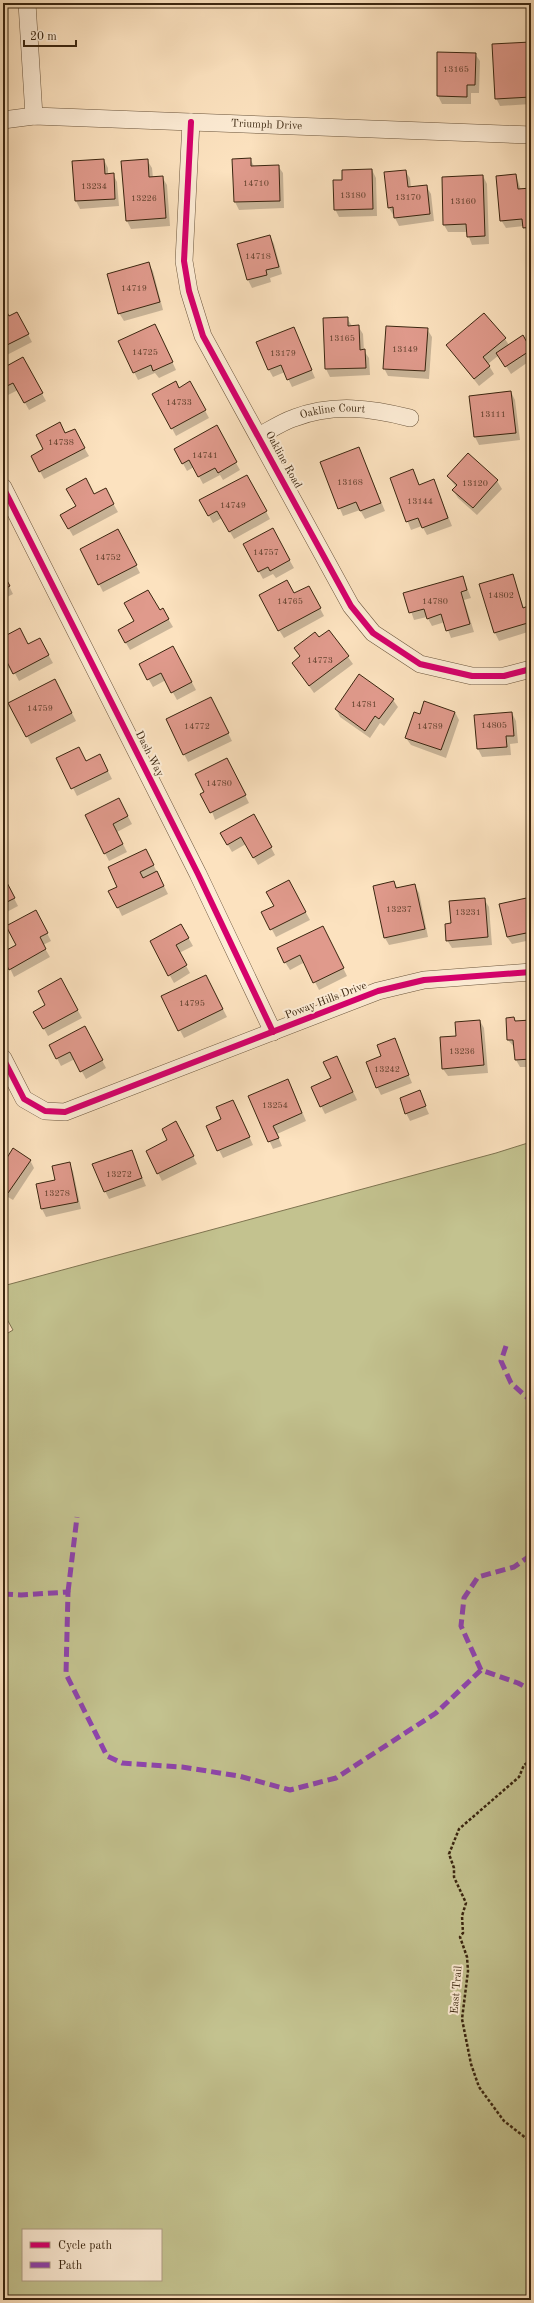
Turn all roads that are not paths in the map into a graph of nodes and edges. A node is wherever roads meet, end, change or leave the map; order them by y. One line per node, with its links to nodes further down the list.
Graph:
1 (27, 3): 2 (street)
2 (34, 116): 3 (street, Triumph Drive); 4 (street, Triumph Drive)
3 (3, 120)
4 (191, 122): 5 (street, Triumph Drive); 7 (street, Oakline Road)
5 (531, 135)
6 (410, 418): 7 (street, Oakline Court)
7 (258, 436): 9 (street, Oakline Road)
8 (3, 487): 11 (street, Dash Way)
9 (531, 669)
10 (531, 972): 11 (street, Poway Hills Drive)
11 (273, 1032): 12 (street, Poway Hills Drive)
12 (3, 1058)

